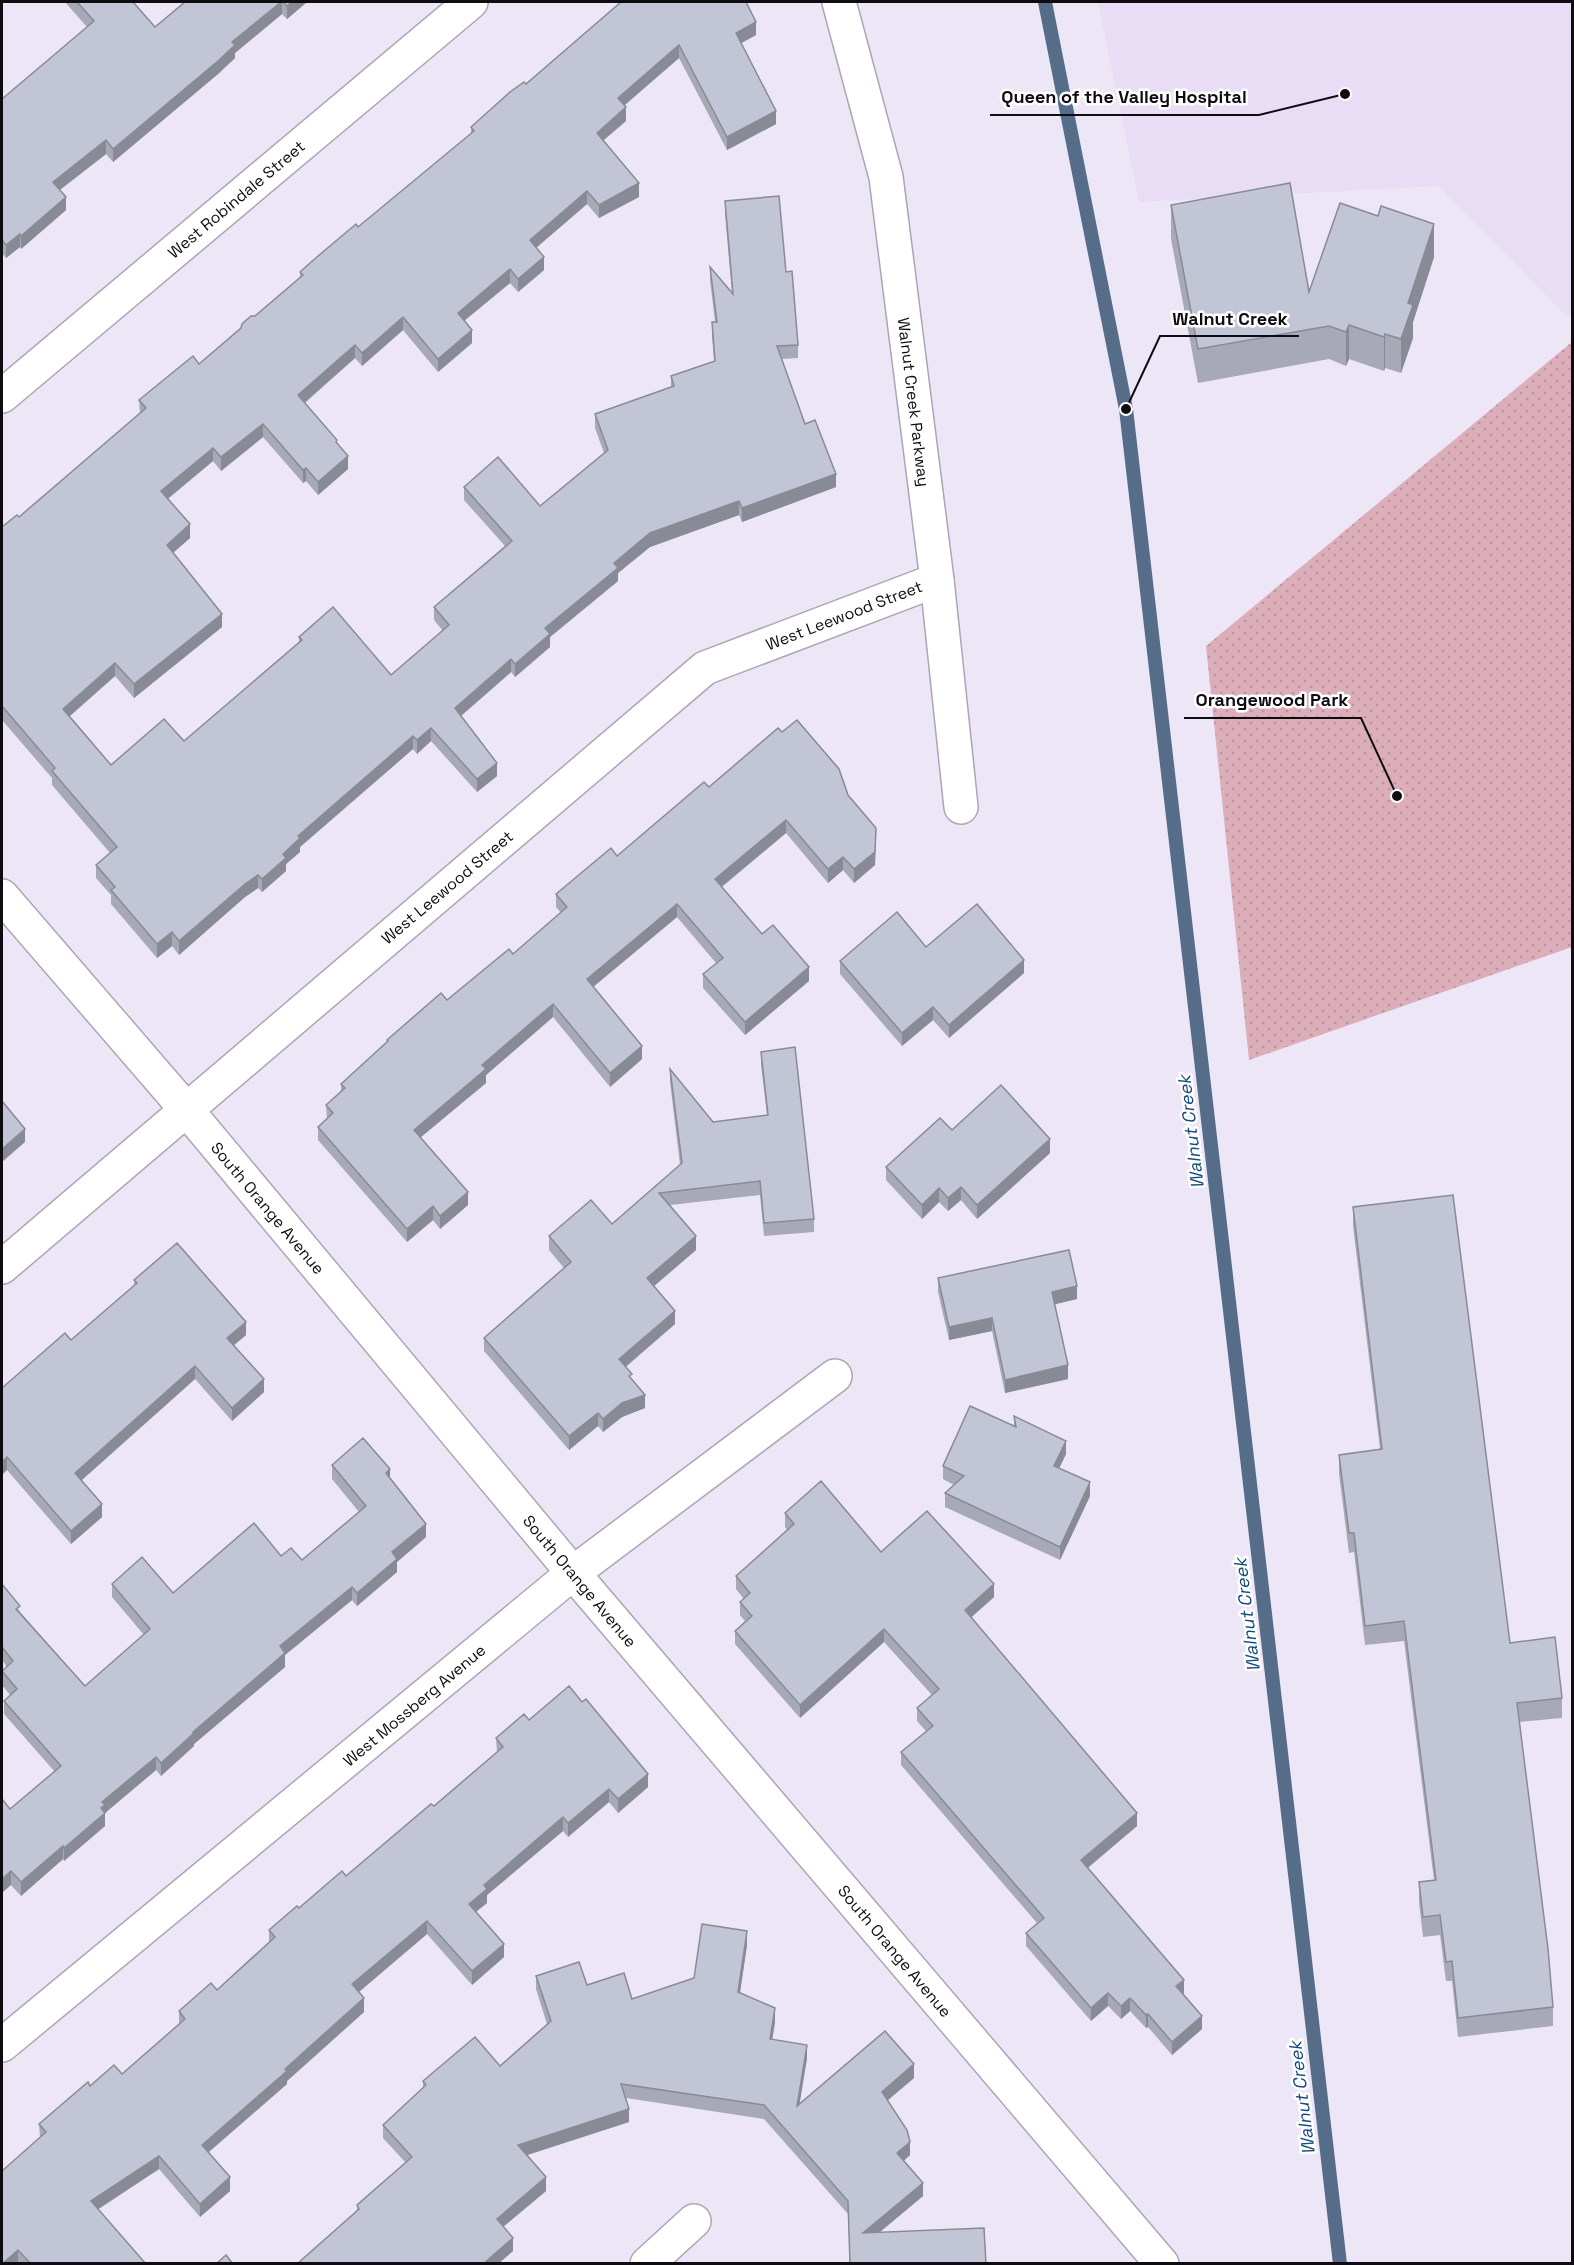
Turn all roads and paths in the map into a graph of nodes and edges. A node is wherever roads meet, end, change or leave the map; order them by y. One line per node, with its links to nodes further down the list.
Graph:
1 (471, 2): 3 (street, West Robindale Street)
2 (839, 2): 4 (street, Walnut Creek Parkway)
3 (2, 396)
4 (937, 580): 5 (street, Walnut Creek Parkway); 7 (street, West Leewood Street)
5 (961, 807)
6 (2, 896): 7 (street, South Orange Avenue)
7 (185, 1108): 8 (street, West Leewood Street); 10 (street, South Orange Avenue)
8 (2, 1267)
9 (835, 1376): 10 (street, West Mossberg Avenue)
10 (573, 1573): 11 (street, West Mossberg Avenue); 14 (street, South Orange Avenue)
11 (2, 2045)
12 (694, 2221): 13 (street)
13 (647, 2264)
14 (1162, 2264)

